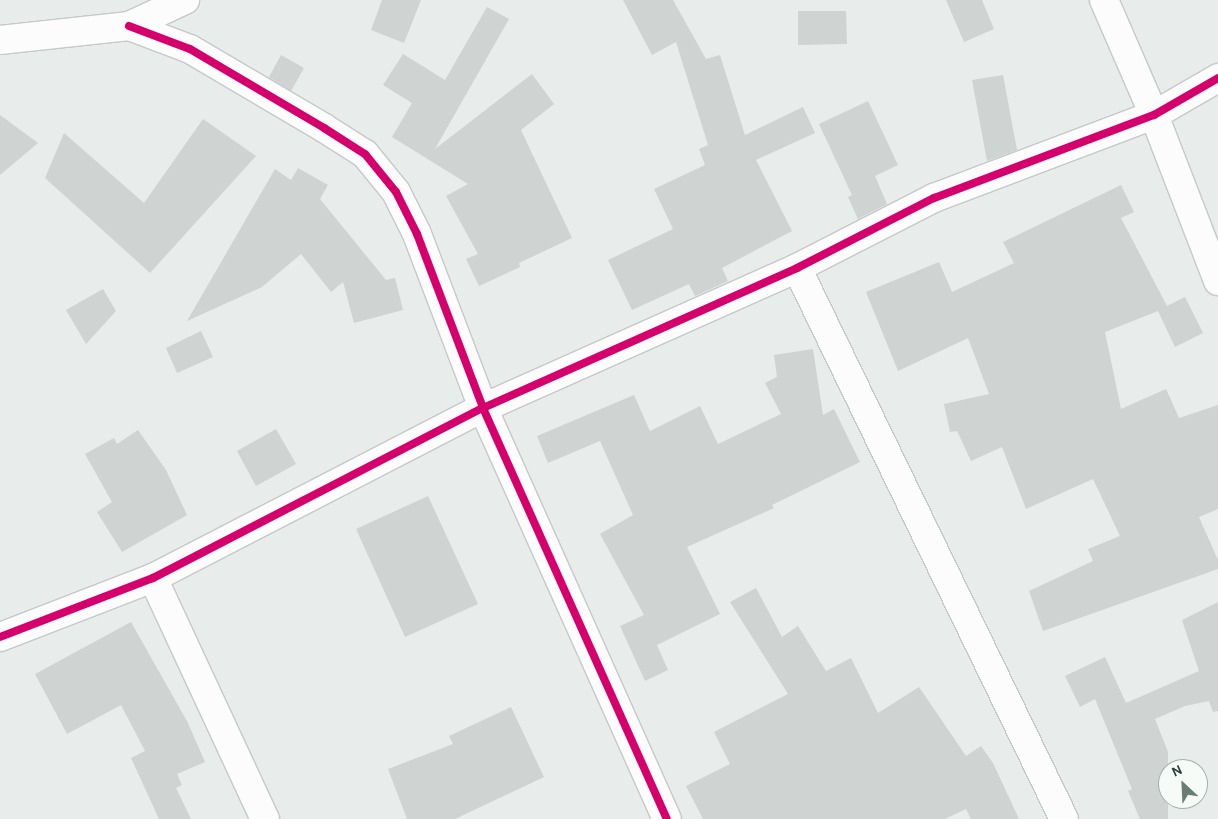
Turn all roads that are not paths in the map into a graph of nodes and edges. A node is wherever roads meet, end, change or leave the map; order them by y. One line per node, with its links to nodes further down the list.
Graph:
1 (185, 0): 3 (street)
2 (1104, 0): 6 (street)
3 (129, 26): 4 (street); 9 (street)
4 (0, 40)
5 (1218, 78): 6 (street)
6 (1154, 115): 7 (street); 8 (street)
7 (797, 268): 9 (street); 14 (street)
8 (1218, 281)
9 (483, 408): 10 (street); 13 (street)
10 (152, 578): 11 (street); 12 (street)
11 (0, 637)
12 (265, 819)
13 (667, 819)
14 (1064, 819)

